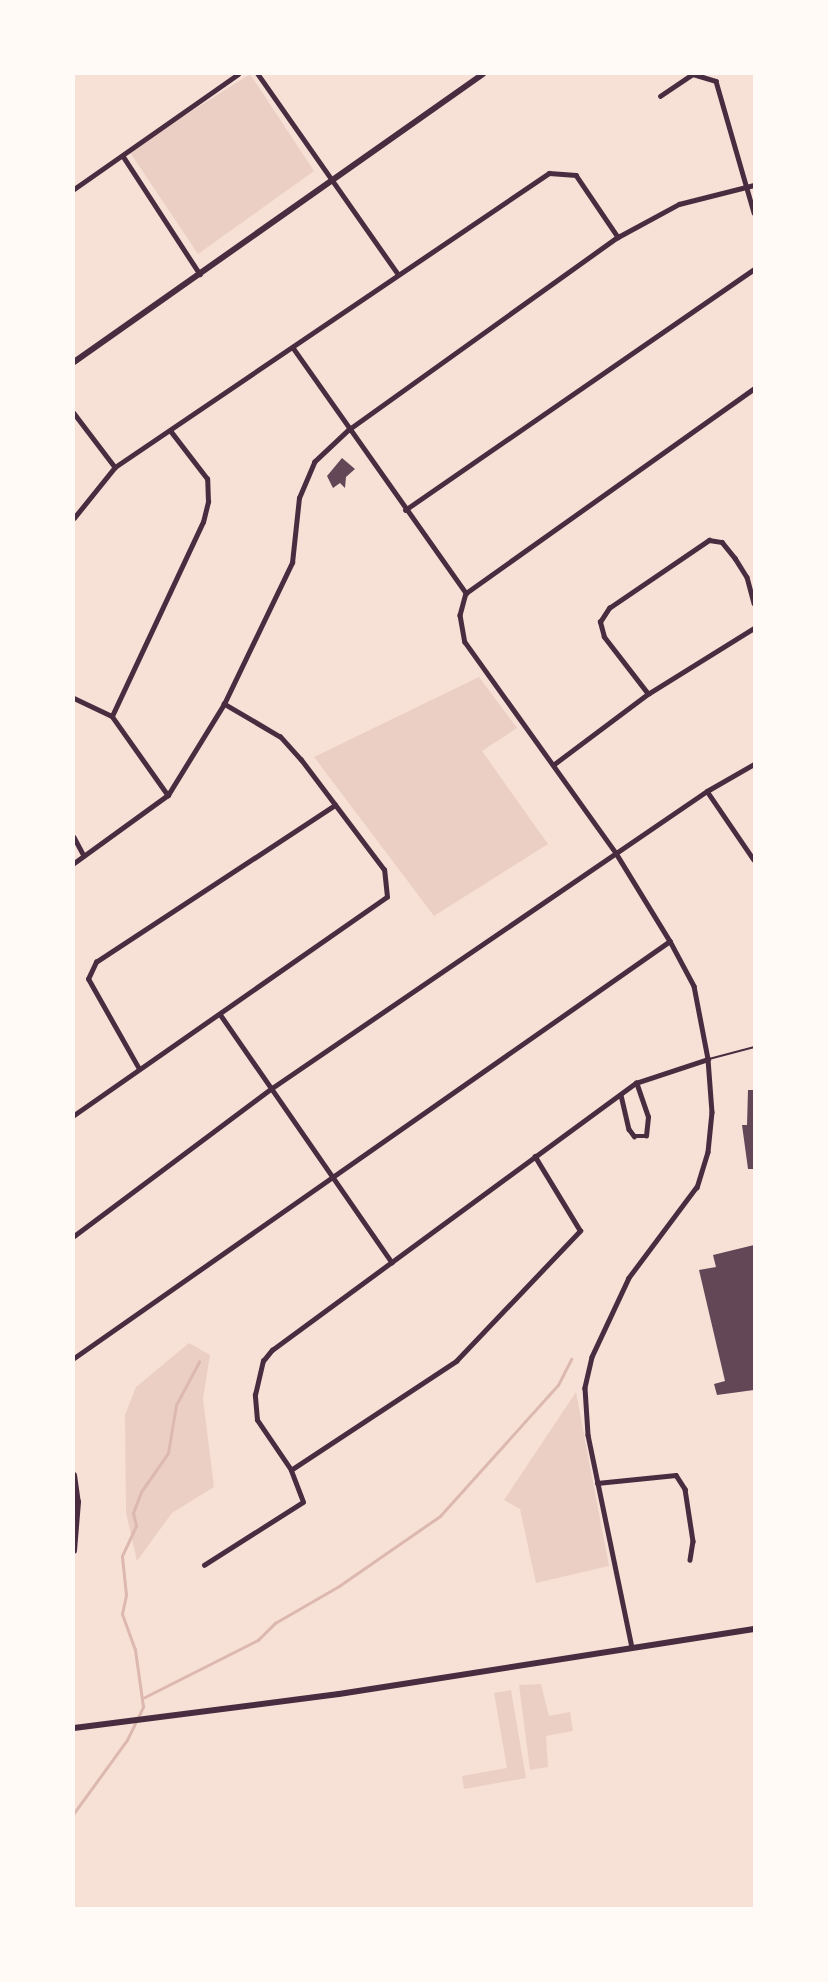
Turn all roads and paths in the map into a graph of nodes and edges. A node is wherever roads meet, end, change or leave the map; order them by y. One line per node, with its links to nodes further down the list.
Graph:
1 (238, 74): 6 (street)
2 (258, 74): 7 (street)
3 (483, 74): 7 (main road)
4 (693, 74): 5 (street); 9 (street)
5 (660, 96)
6 (123, 156): 10 (street); 14 (street)
7 (332, 180): 14 (main road); 15 (street)
8 (754, 185): 9 (street)
9 (747, 186): 11 (street); 12 (street)
10 (74, 188)
11 (754, 213)
12 (618, 237): 15 (street); 20 (street)
13 (754, 269): 23 (street)
14 (200, 274): 17 (main road)
15 (398, 274): 16 (street)
16 (294, 348): 20 (street); 21 (street)
17 (74, 362)
18 (754, 388): 25 (street)
19 (74, 413): 22 (street)
20 (348, 430): 23 (street); 30 (street)
21 (171, 432): 22 (street); 31 (street)
22 (115, 467): 24 (street)
23 (405, 510): 25 (street)
24 (74, 518)
25 (466, 593): 33 (street)
26 (754, 603): 28 (street)
27 (754, 628): 28 (street)
28 (648, 694): 33 (street)
29 (74, 698): 31 (street)
30 (225, 704): 35 (street); 36 (street)
31 (112, 716): 35 (street)
32 (754, 764): 34 (street)
33 (553, 765): 38 (street)
34 (707, 791): 38 (street); 40 (street)
35 (168, 795): 39 (street)
36 (335, 805): 43 (street); 46 (street)
37 (74, 837): 39 (street)
38 (616, 853): 42 (street); 48 (street)
39 (84, 856): 41 (street)
40 (754, 860)
41 (74, 863)
42 (670, 941): 45 (street); 52 (street)
43 (220, 1014): 46 (street); 48 (street)
44 (754, 1047): 45 (lane)
45 (708, 1059): 47 (street); 58 (street)
46 (139, 1069): 50 (street)
47 (636, 1083): 49 (street); 49 (street)
48 (272, 1088): 52 (street); 53 (street)
49 (621, 1095): 51 (street)
50 (74, 1115)
51 (535, 1157): 54 (street); 56 (street)
52 (333, 1175): 54 (street); 55 (street)
53 (74, 1236)
54 (393, 1262): 56 (street)
55 (74, 1358)
56 (291, 1470): 62 (street)
57 (74, 1475): 59 (main road)
58 (597, 1483): 61 (street); 64 (street)
59 (75, 1542): 60 (main road)
60 (74, 1551)
61 (690, 1560)
62 (204, 1565)
63 (754, 1629): 64 (main road)
64 (632, 1648): 65 (main road)
65 (74, 1728)

